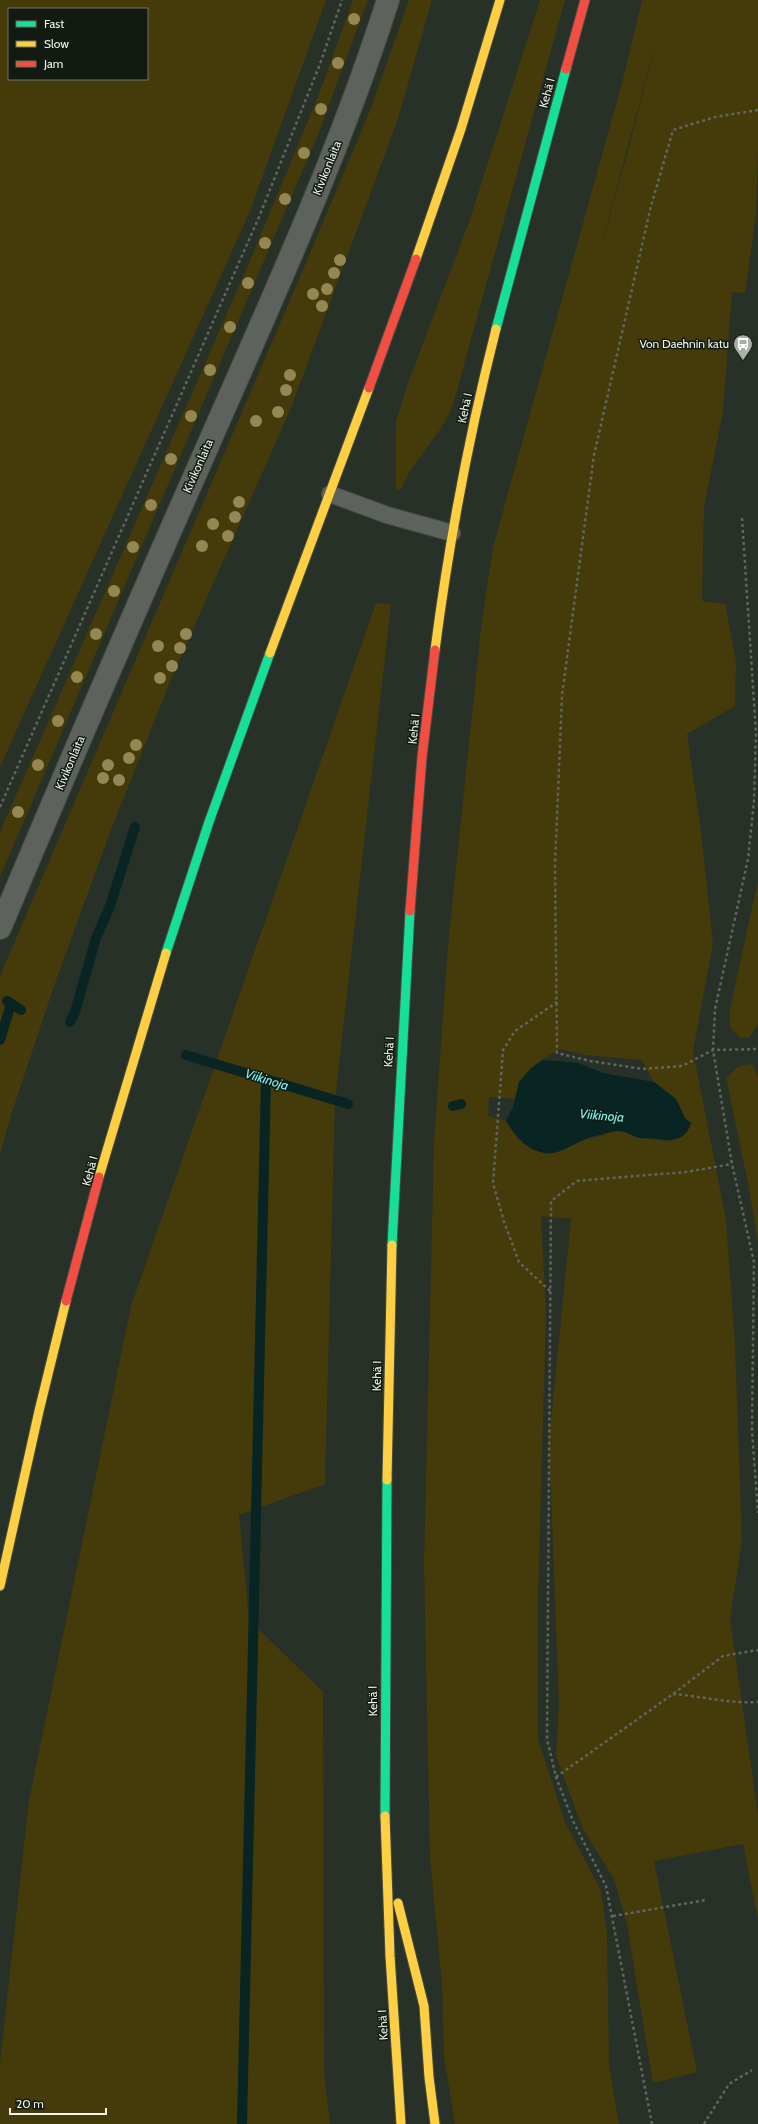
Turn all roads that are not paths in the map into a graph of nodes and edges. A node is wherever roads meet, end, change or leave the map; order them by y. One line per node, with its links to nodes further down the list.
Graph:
1 (388, 0): 8 (street, Kivikonlaita)
2 (494, 0): 5 (highway)
3 (500, 0): 5 (highway, Kehä I)
4 (585, 0): 7 (highway, Kehä I)
5 (491, 32): 6 (highway, Kehä I)
6 (330, 494): 7 (lane); 9 (highway, Kehä I)
7 (452, 533): 12 (highway, Kehä I)
8 (0, 928)
9 (19, 1497): 10 (highway); 11 (highway, Kehä I)
10 (0, 1557)
11 (0, 1586)
12 (386, 1855): 13 (highway, Kehä I); 14 (highway)
13 (401, 2124)
14 (435, 2124)

